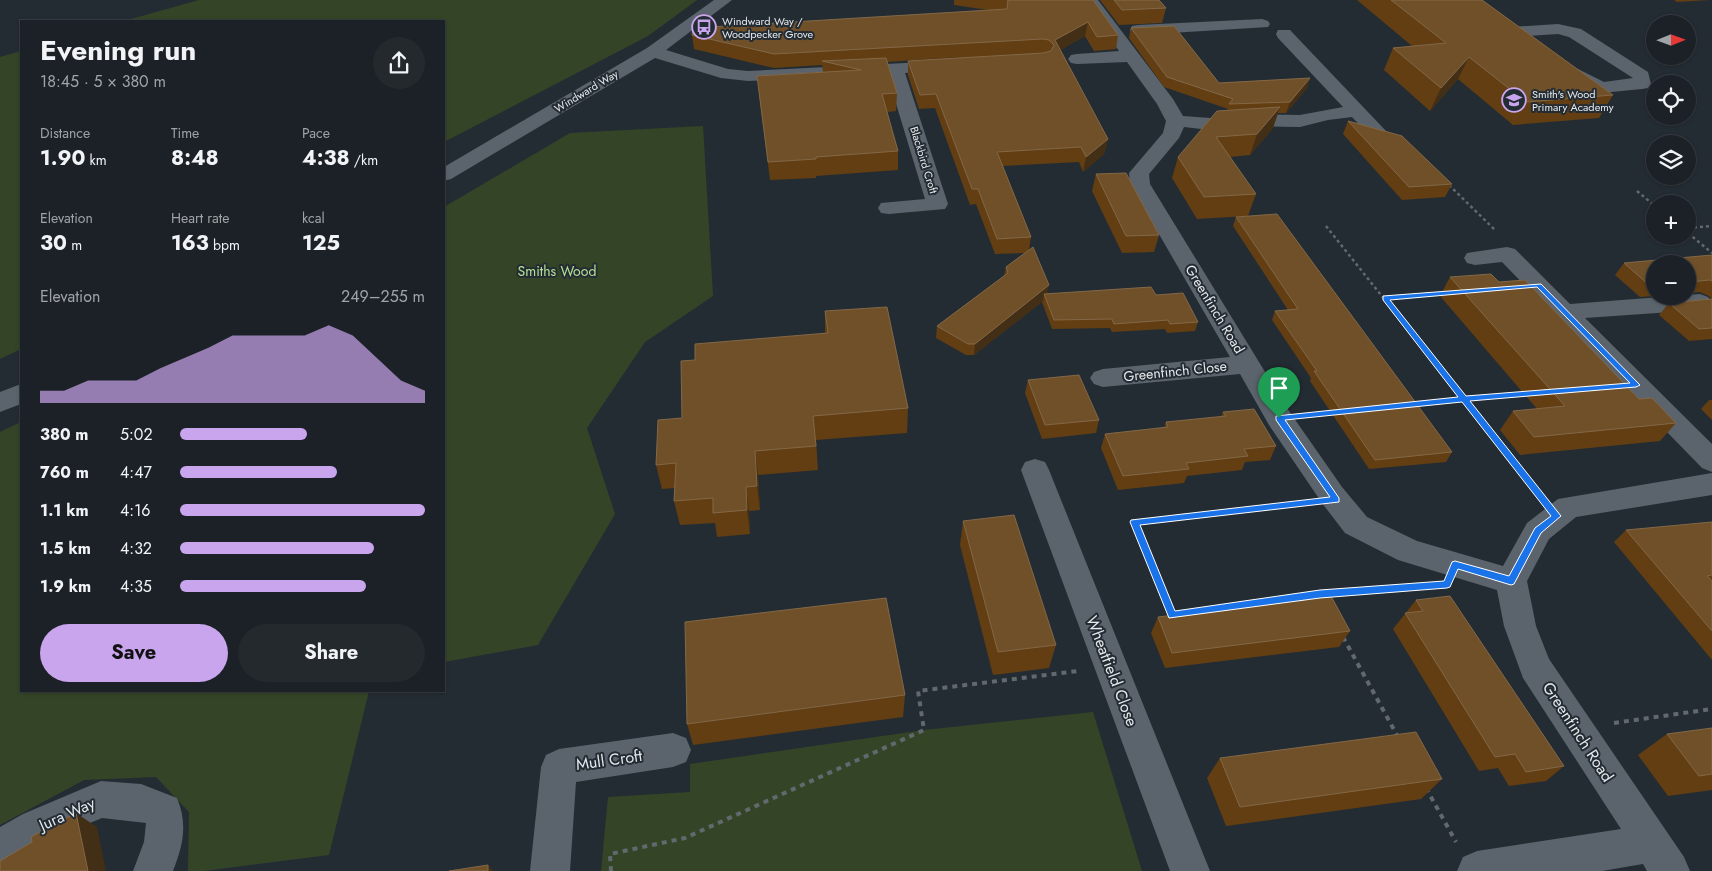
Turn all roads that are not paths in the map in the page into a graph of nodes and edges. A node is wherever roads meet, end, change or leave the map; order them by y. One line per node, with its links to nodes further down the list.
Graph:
1 (724, 0): 9 (street, Windward Way)
2 (1090, 0): 5 (street)
3 (1495, 21): 6 (street)
4 (1262, 24): 5 (street)
5 (1114, 32): 10 (street)
6 (1511, 32): 8 (street); 12 (street)
7 (1284, 34): 15 (street)
8 (1536, 49)
9 (653, 52): 14 (street); 18 (street, Windward Way)
10 (1132, 56): 11 (street); 16 (street)
11 (1077, 59)
12 (1552, 60)
13 (964, 65): 14 (street)
14 (895, 70): 19 (street, Blackbird Croft)
15 (1357, 112): 16 (street); 17 (street)
16 (1176, 121): 23 (street, Greenfinch Road)
17 (1376, 131)
18 (445, 174)
19 (889, 208)
20 (1475, 258): 22 (street)
21 (1700, 302): 22 (street)
22 (1565, 312): 27 (street)
23 (1248, 364): 24 (street, Greenfinch Close); 30 (street, Greenfinch Road)
24 (1103, 378)
25 (20, 393): 26 (street)
26 (0, 403)
27 (1712, 462)
28 (1035, 470): 37 (street, Wheatfield Close)
29 (1712, 484): 30 (street)
30 (1511, 581): 33 (street, Greenfinch Road)
31 (673, 750): 36 (street, Mull Croft)
32 (0, 848): 35 (street, Jura Way)
33 (1661, 857): 34 (street)
34 (1467, 858)
35 (153, 871)
36 (550, 871)
37 (1190, 871)

